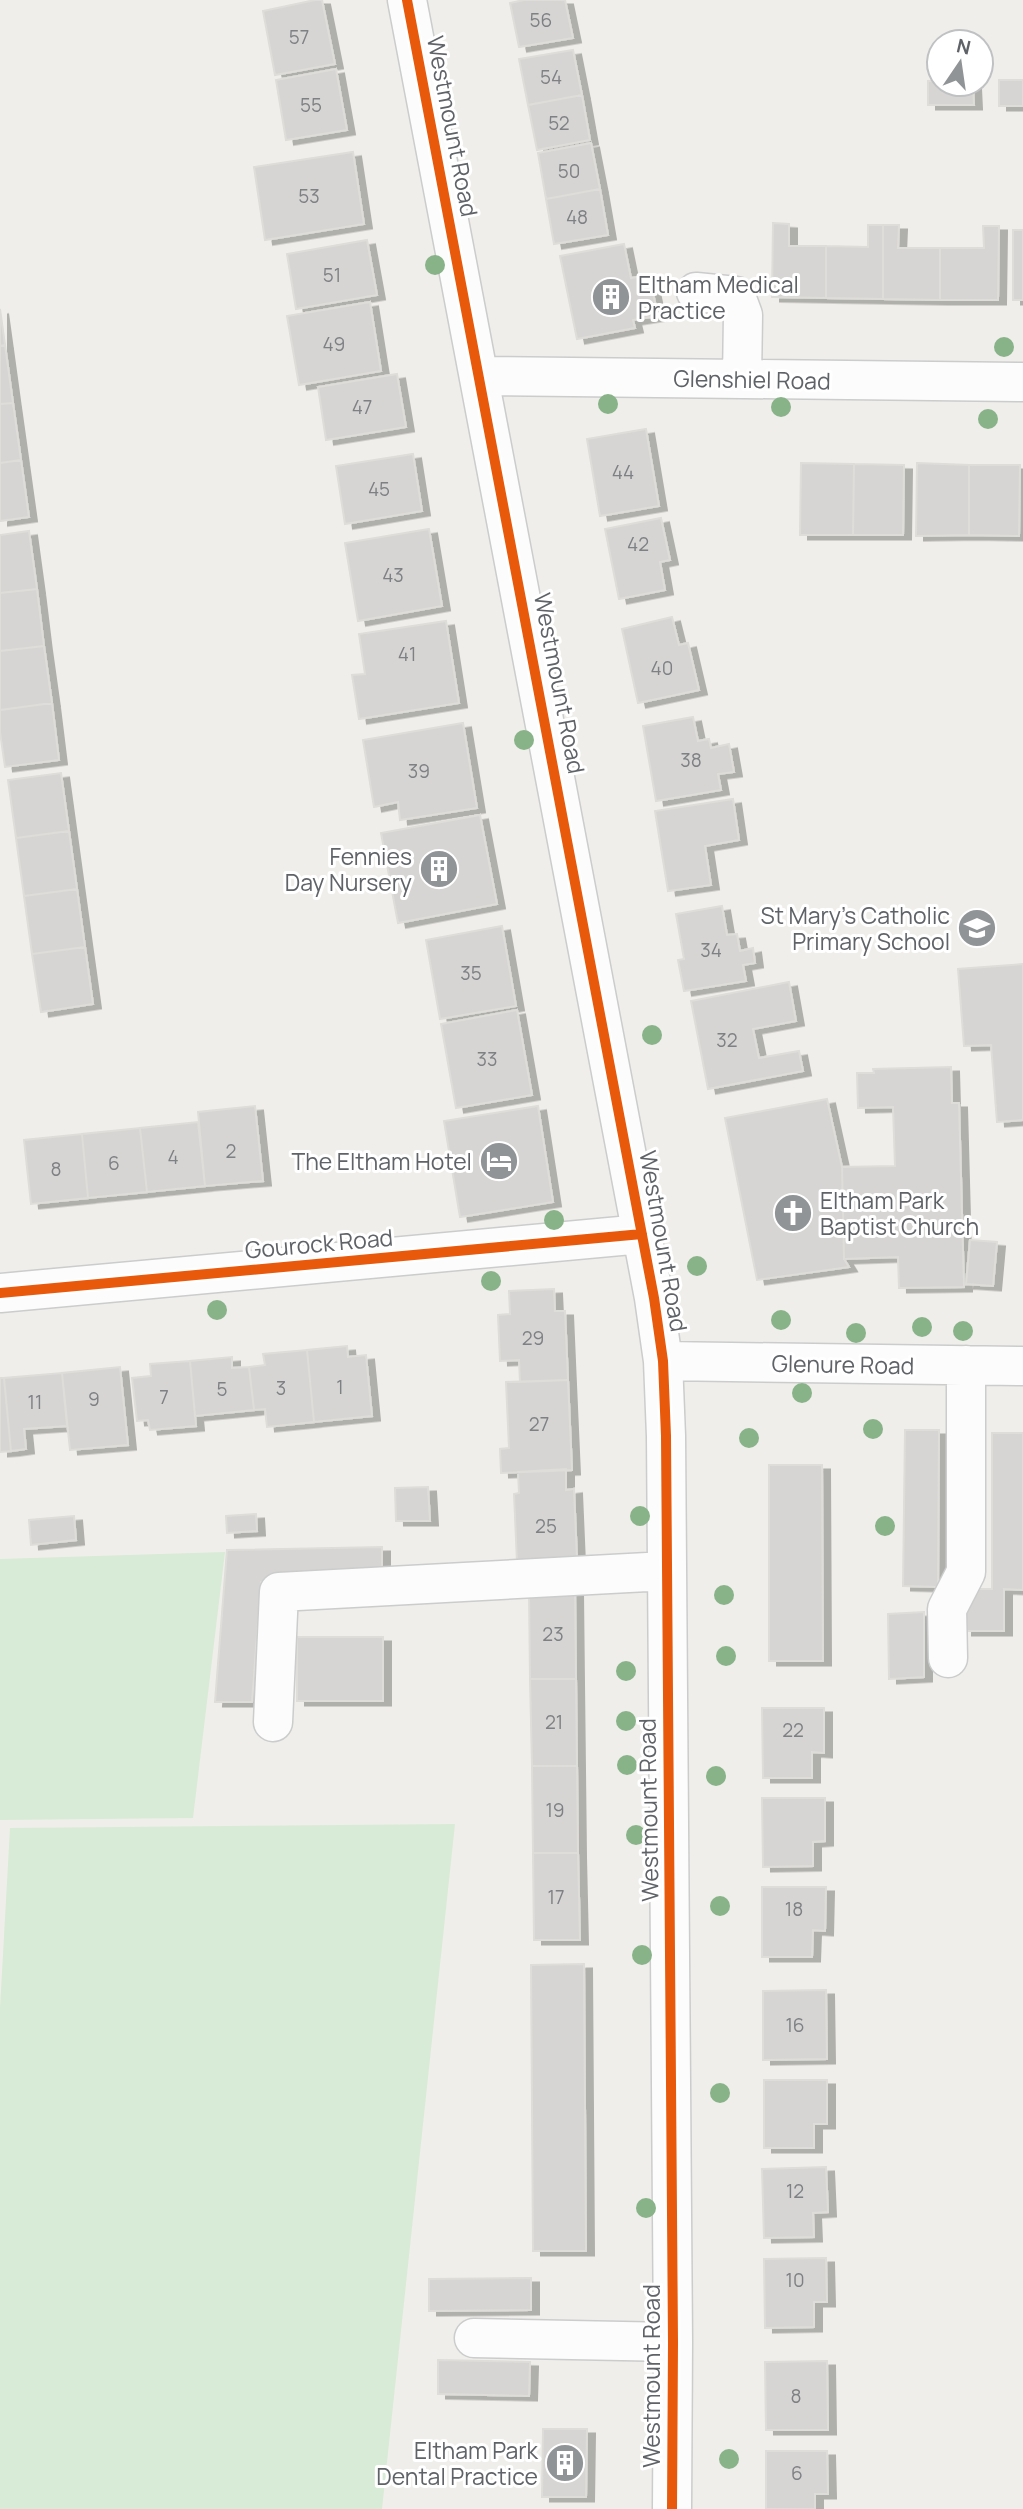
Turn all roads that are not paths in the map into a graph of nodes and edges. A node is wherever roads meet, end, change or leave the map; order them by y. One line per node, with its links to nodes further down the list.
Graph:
1 (408, 0): 3 (street, Westmount Road)
2 (696, 292): 4 (street)
3 (480, 376): 4 (street, Glenshiel Road); 6 (street, Westmount Road)
4 (742, 379): 5 (street, Glenshiel Road)
5 (1023, 382)
6 (642, 1234): 7 (street, Gourock Road); 8 (street, Westmount Road)
7 (0, 1293)
8 (663, 1362): 9 (street, Glenure Road); 11 (street, Westmount Road)
9 (965, 1365): 10 (street, Glenure Road); 12 (street)
10 (1023, 1366)
11 (666, 1571): 13 (street); 15 (street, Westmount Road)
12 (948, 1658)
13 (274, 1722)
14 (474, 2338): 15 (street)
15 (673, 2342): 16 (street, Westmount Road)
16 (672, 2509)

